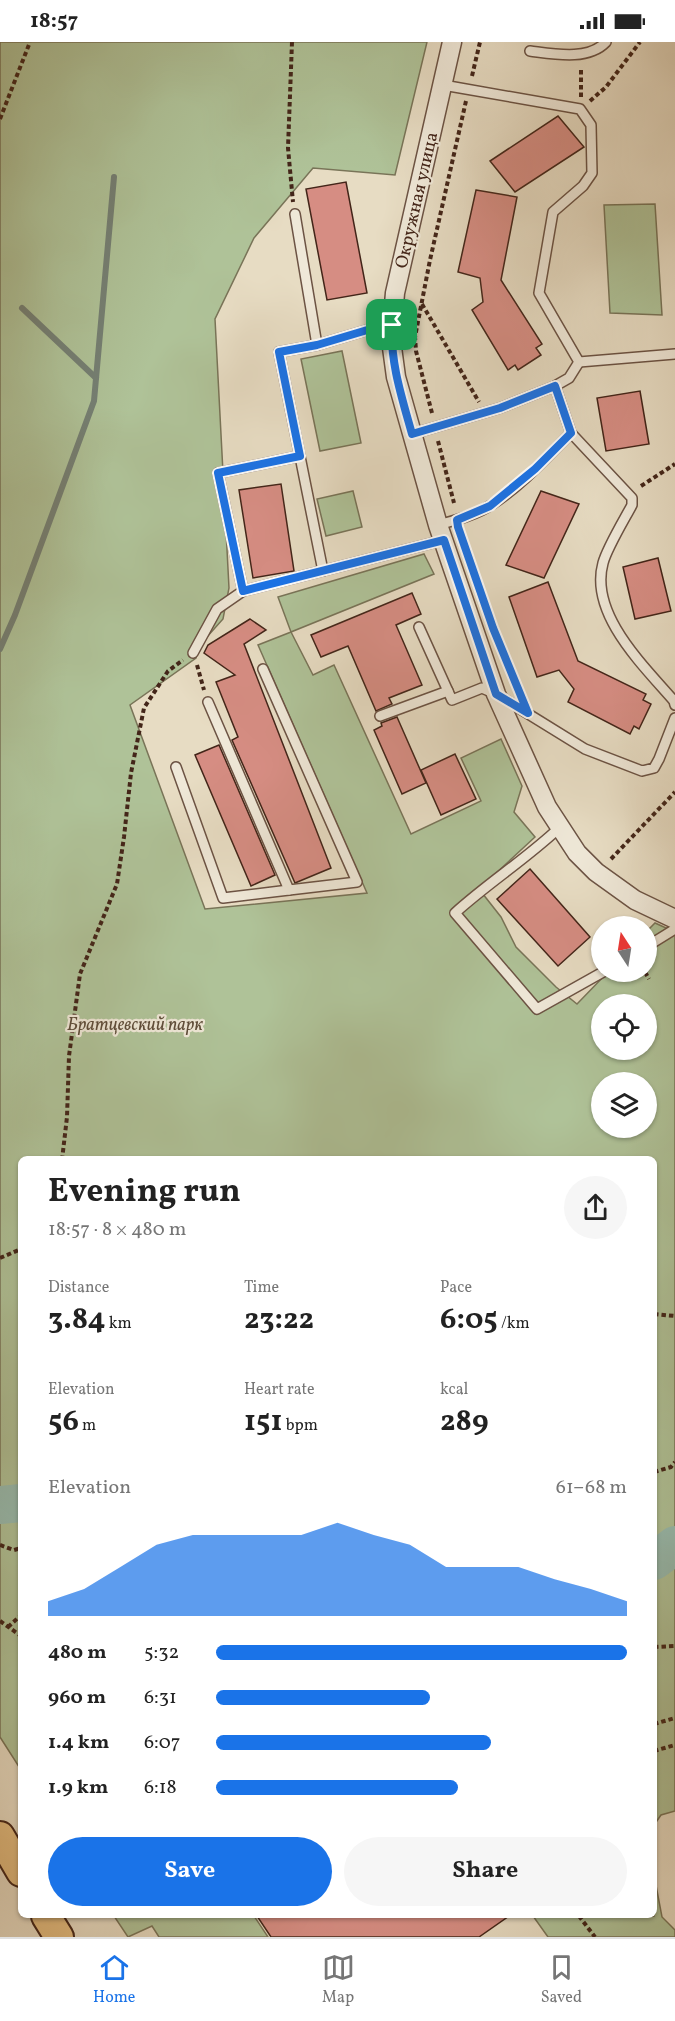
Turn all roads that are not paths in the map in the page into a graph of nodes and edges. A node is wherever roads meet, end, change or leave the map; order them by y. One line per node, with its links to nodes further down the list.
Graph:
1 (452, 42): 4 (street, Окружная улица)
2 (606, 42): 3 (lane)
3 (530, 51)
4 (443, 85): 6 (street, Окружная улица); 9 (lane)
5 (295, 214): 7 (lane)
6 (392, 325): 7 (lane); 14 (street, Окружная улица)
7 (317, 345): 15 (lane)
8 (675, 354): 9 (lane)
9 (579, 362): 10 (lane)
10 (555, 386): 11 (lane); 14 (lane)
11 (562, 406): 12 (lane); 13 (lane)
12 (553, 412)
13 (571, 433): 16 (lane); 25 (lane)
14 (412, 434): 16 (street, Окружная улица)
15 (300, 456): 17 (lane); 18 (lane)
16 (441, 532): 17 (lane); 23 (street, Окружная улица)
17 (323, 571): 18 (lane)
18 (243, 591): 20 (lane)
19 (419, 627): 22 (lane)
20 (193, 653)
21 (263, 669): 30 (lane)
22 (448, 691): 23 (lane); 26 (lane)
23 (496, 694): 27 (lane); 29 (street, Окружная улица)
24 (208, 702): 30 (lane)
25 (675, 705)
26 (380, 717)
27 (675, 718)
28 (176, 767): 30 (lane)
29 (559, 828): 31 (street, Окружная улица); 34 (lane)
30 (289, 890)
31 (675, 919)
32 (675, 929): 33 (lane)
33 (657, 940)
34 (591, 979)
35 (0, 1836): 36 (main road)
36 (18, 1867)
37 (47, 1918): 38 (main road)
38 (59, 1937)

